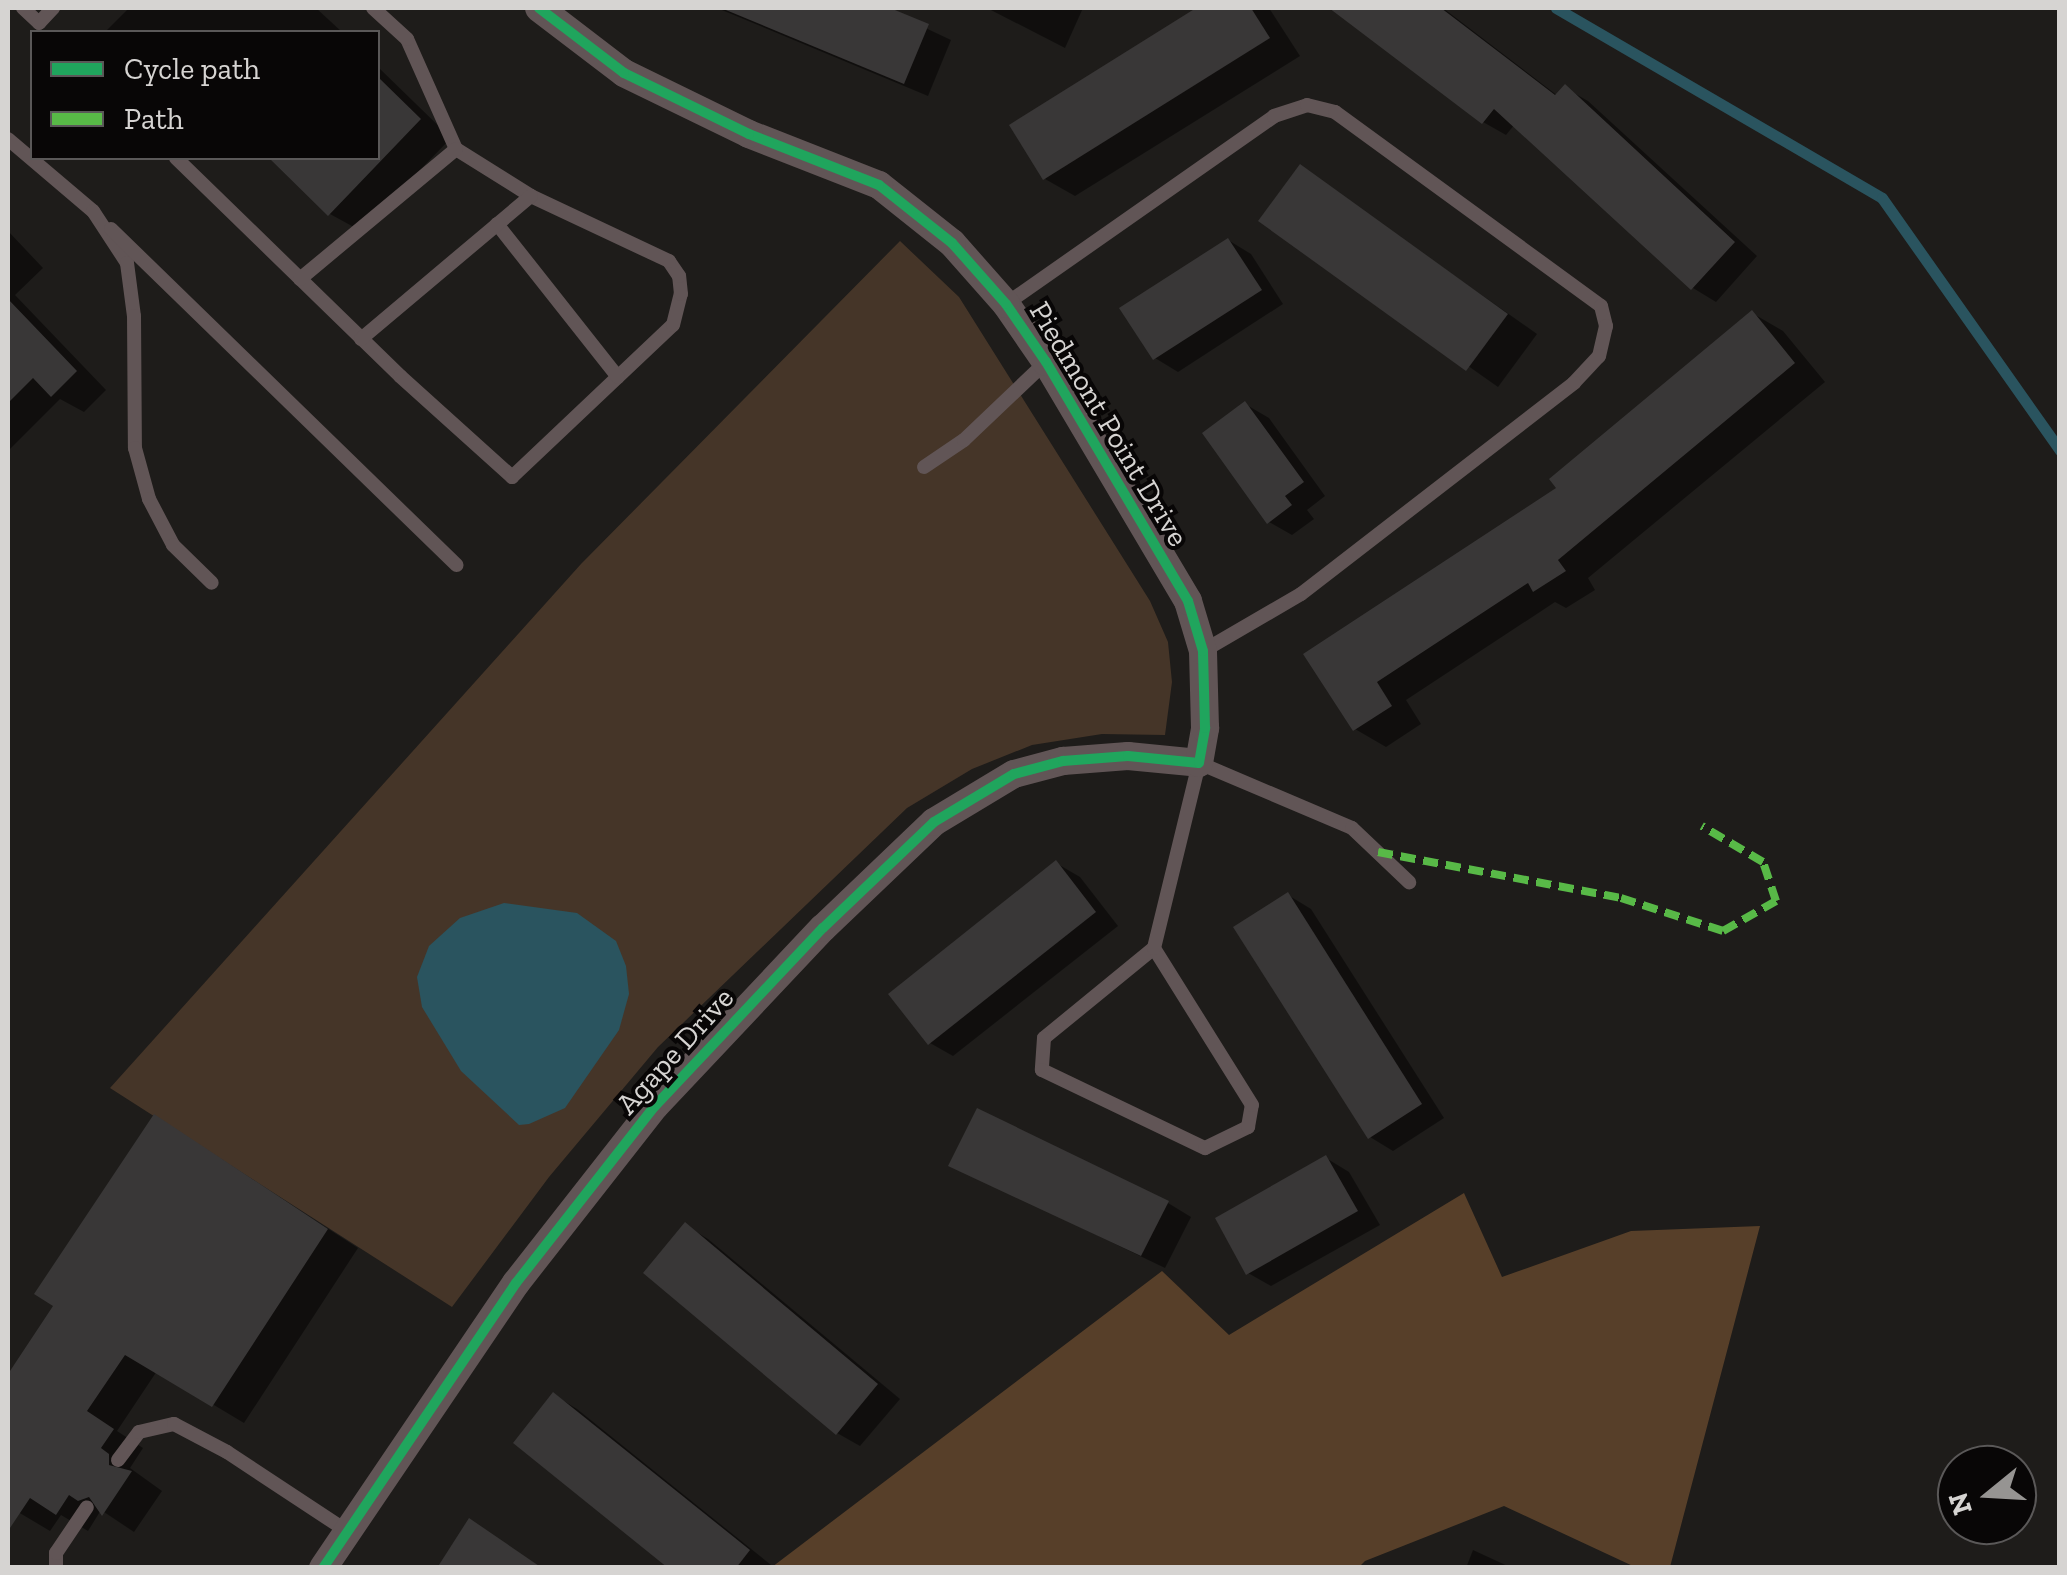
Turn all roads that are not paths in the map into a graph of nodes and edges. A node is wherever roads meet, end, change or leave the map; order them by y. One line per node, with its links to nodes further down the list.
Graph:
1 (23, 8): 5 (lane)
2 (53, 8): 5 (lane)
3 (373, 8): 7 (lane)
4 (540, 8): 15 (street, Piedmont Point Drive)
5 (44, 28)
6 (8, 139): 8 (lane)
7 (456, 149): 11 (lane); 14 (lane)
8 (30, 158)
9 (33, 160): 12 (lane)
10 (178, 160): 14 (lane)
11 (532, 196): 13 (lane); 18 (lane)
12 (93, 211): 20 (lane); 21 (lane)
13 (497, 224): 16 (lane); 18 (lane)
14 (300, 279): 16 (lane)
15 (1006, 304): 17 (street, Piedmont Point Drive); 22 (lane)
16 (361, 338): 18 (lane)
17 (1046, 362): 19 (lane); 22 (street, Piedmont Point Drive)
18 (618, 377)
19 (924, 466)
20 (456, 565)
21 (212, 583)
22 (1202, 651): 23 (street, Piedmont Point Drive)
23 (1199, 762): 24 (lane); 25 (lane); 28 (street, Agape Drive)
24 (1409, 882)
25 (1154, 948): 25 (lane)
26 (118, 1460): 28 (lane)
27 (87, 1506): 29 (lane)
28 (347, 1531): 30 (street, Agape Drive)
29 (56, 1568)
30 (323, 1568)

